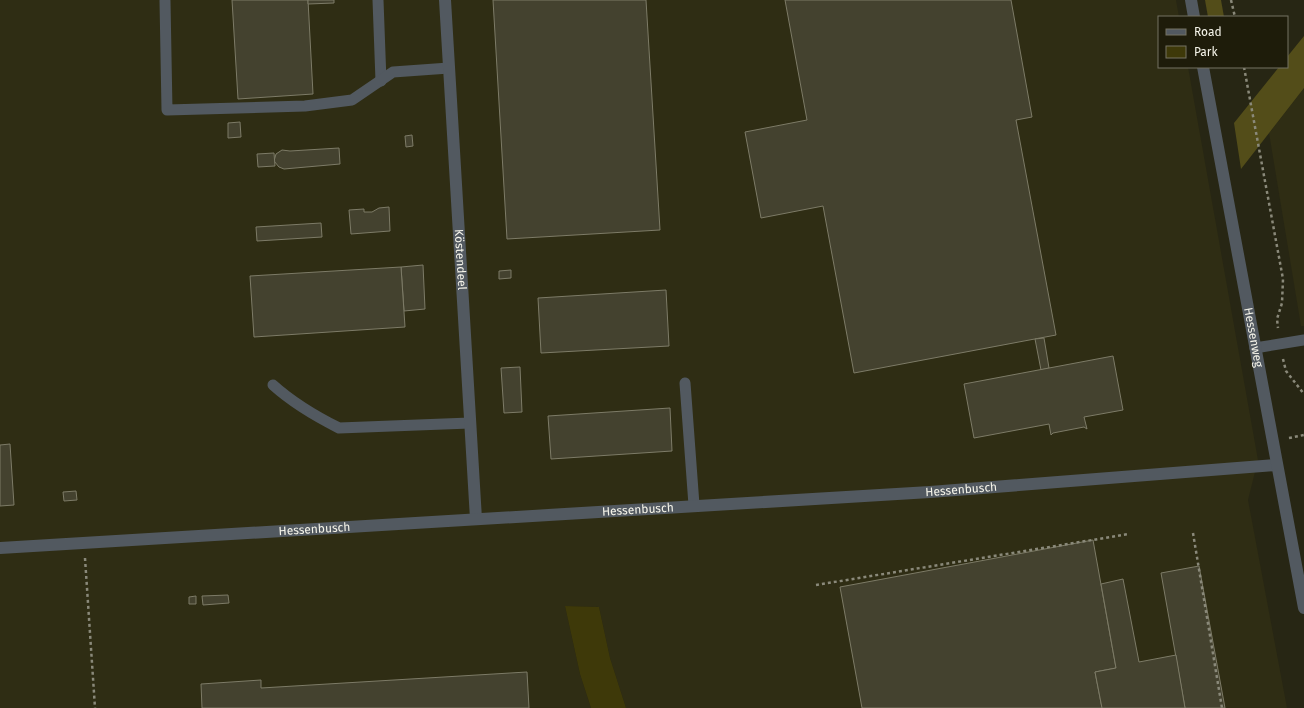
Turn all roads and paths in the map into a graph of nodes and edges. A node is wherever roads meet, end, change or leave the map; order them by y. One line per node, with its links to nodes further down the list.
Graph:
1 (378, 0): 11 (lane)
2 (444, 0): 8 (street, Köstendeel)
3 (1191, 0): 6 (street)
4 (1231, 0): 7 (path)
5 (165, 1): 11 (lane)
6 (1194, 16)
7 (1235, 16)
8 (449, 68): 11 (lane); 18 (street, Köstendeel)
9 (1203, 68): 14 (street, Hessenweg)
10 (1244, 68): 13 (path)
11 (381, 81)
12 (1304, 340): 13 (lane)
13 (1280, 344): 14 (lane); 17 (path)
14 (1255, 348): 19 (street, Hessenweg)
15 (685, 383): 20 (lane)
16 (273, 385): 18 (lane)
17 (1304, 394)
18 (470, 423): 21 (street, Köstendeel)
19 (1276, 465): 20 (street, Hessenbusch); 27 (street, Hessenweg)
20 (694, 505): 21 (street, Hessenbusch)
21 (476, 519): 24 (street, Hessenbusch)
22 (1193, 533): 29 (path)
23 (1129, 534): 26 (path)
24 (84, 543): 25 (street, Hessenbusch); 28 (path)
25 (0, 548)
26 (816, 585)
27 (1304, 608)
28 (95, 708)
29 (1222, 708)

